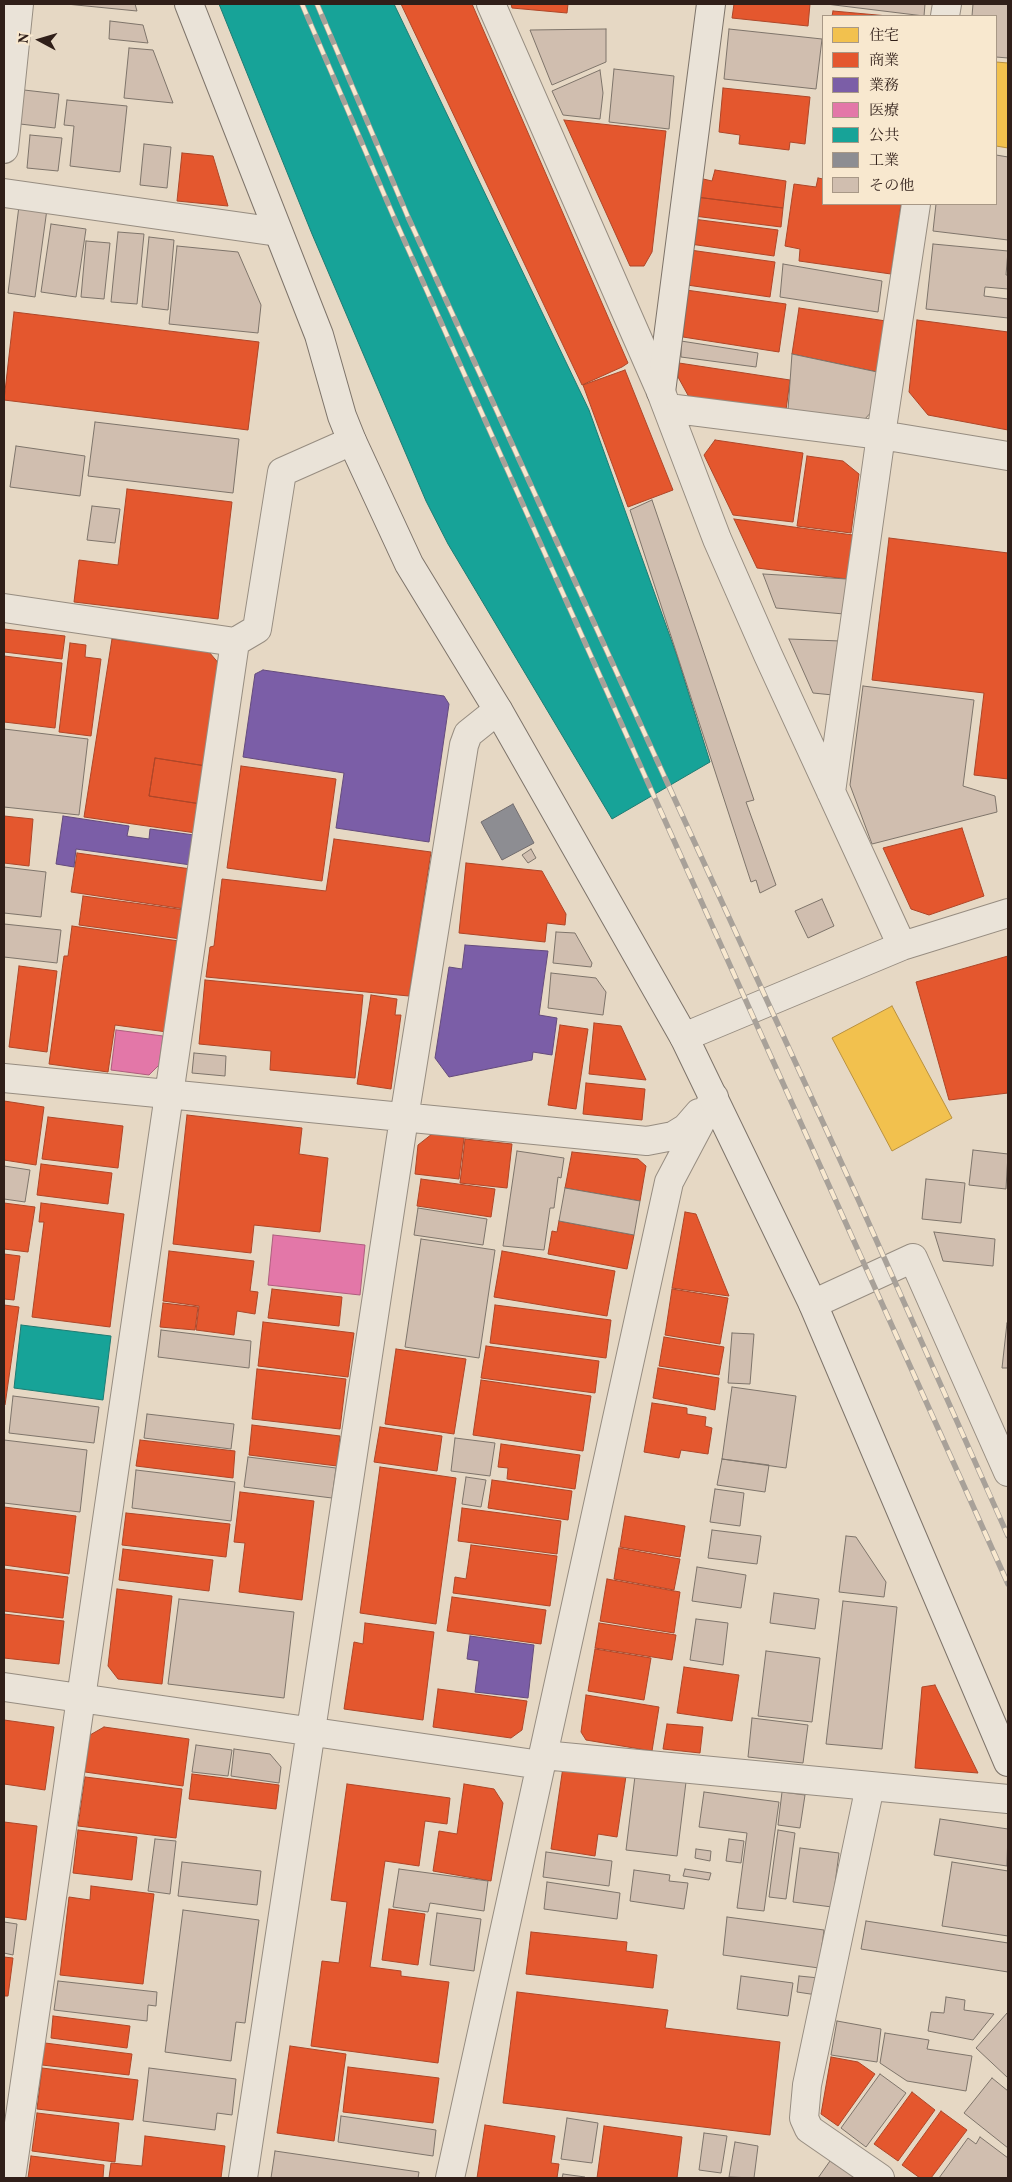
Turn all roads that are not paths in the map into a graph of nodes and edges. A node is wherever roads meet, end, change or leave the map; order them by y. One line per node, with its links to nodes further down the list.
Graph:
1 (19, 4): 5 (street)
2 (189, 4): 8 (street)
3 (490, 4): 9 (street)
4 (711, 4): 9 (street)
5 (4, 150)
6 (4, 193): 8 (street)
7 (916, 205): 10 (street)
8 (278, 232): 11 (street)
9 (664, 400): 10 (street); 16 (street)
10 (881, 435): 12 (street); 16 (street)
11 (352, 441): 14 (street); 15 (street)
12 (1008, 456)
13 (4, 608): 14 (street)
14 (235, 642): 21 (street)
15 (498, 710): 19 (street); 23 (street)
16 (831, 792): 18 (street)
17 (1008, 913): 18 (street)
18 (902, 946): 19 (street)
19 (684, 1037): 22 (street)
20 (4, 1078): 21 (street)
21 (169, 1095): 23 (street); 27 (street)
22 (714, 1096): 23 (street); 24 (street); 29 (street)
23 (404, 1118): 28 (street)
24 (813, 1304): 25 (street); 30 (street)
25 (1008, 1472)
26 (4, 1686): 27 (street)
27 (81, 1698): 28 (street); 33 (street)
28 (310, 1731): 29 (street); 34 (street)
29 (542, 1760): 31 (street); 35 (street)
30 (1008, 1762)
31 (870, 1786): 32 (street); 36 (street)
32 (1008, 1799)
33 (11, 2178)
34 (243, 2178)
35 (450, 2178)
36 (880, 2178)

